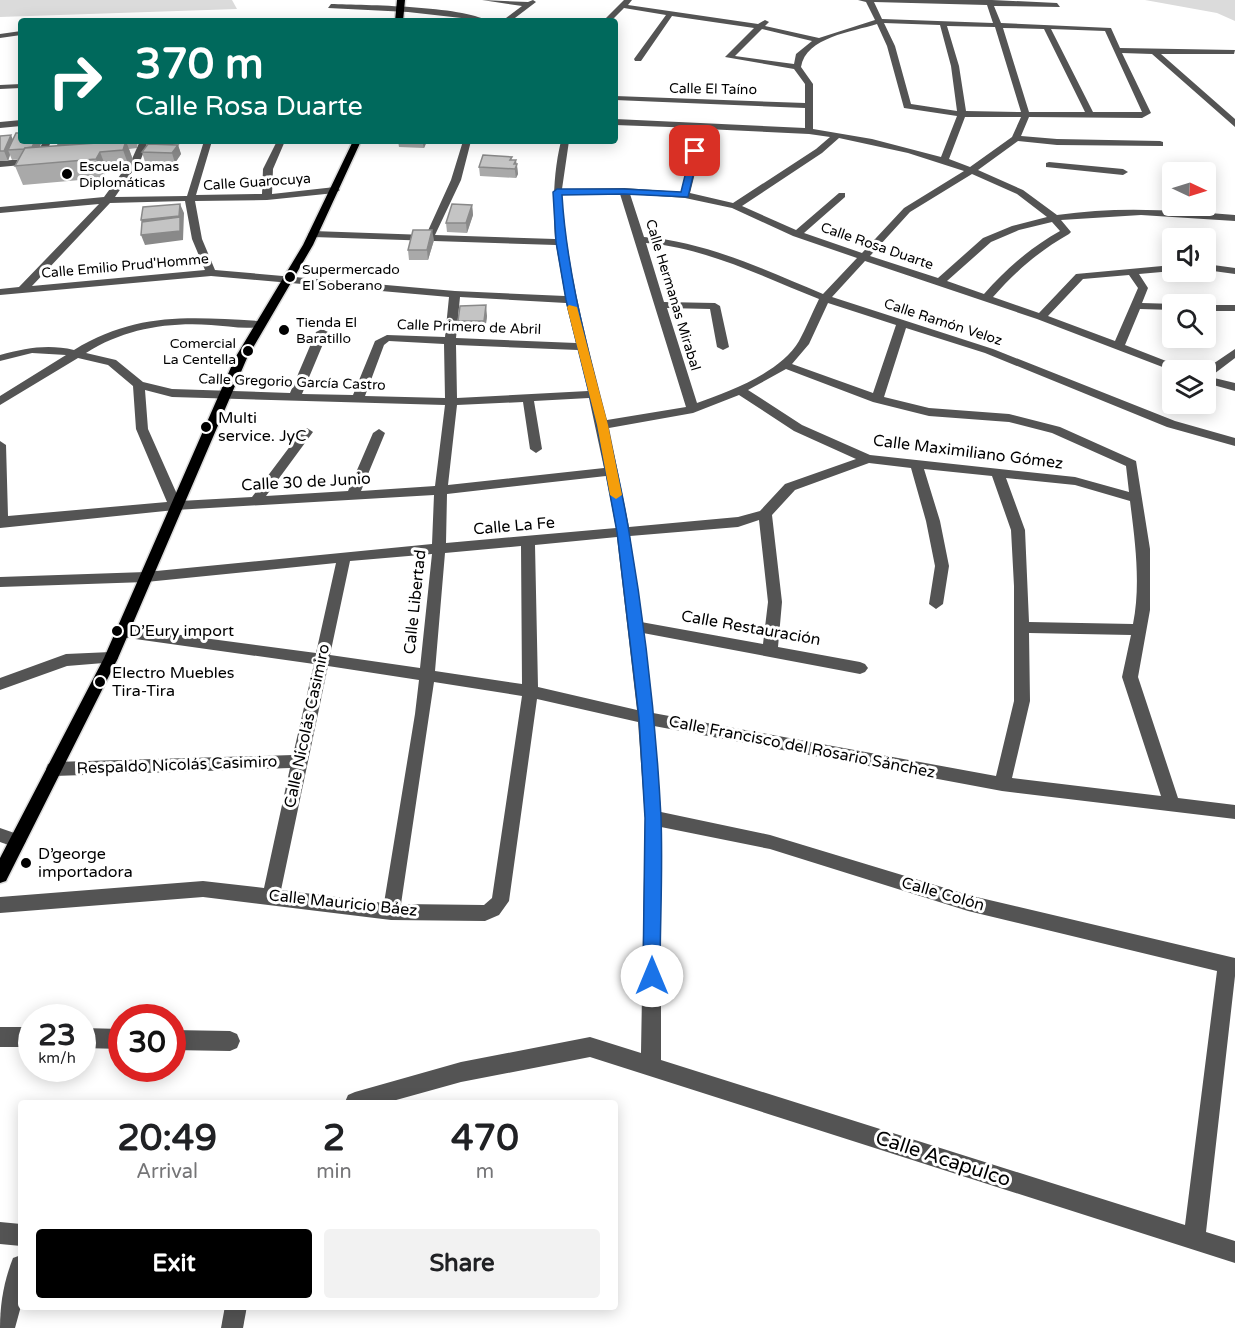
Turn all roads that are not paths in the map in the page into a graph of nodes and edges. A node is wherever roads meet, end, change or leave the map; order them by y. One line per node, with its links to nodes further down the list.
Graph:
1 (486, 0): 5 (street)
2 (862, 0): 3 (street)
3 (869, 0): 4 (street); 14 (street)
4 (989, 1): 8 (street); 17 (street)
5 (531, 2): 12 (street)
6 (626, 3): 10 (street); 13 (street)
7 (401, 4): 9 (street); 11 (street)
8 (1057, 5)
9 (331, 6)
10 (669, 15): 16 (street); 25 (street)
11 (471, 18)
12 (510, 18)
13 (610, 18)
14 (879, 21): 15 (street); 21 (street); 31 (street)
15 (943, 23): 17 (street); 31 (street)
16 (764, 24): 21 (street); 26 (street)
17 (998, 25): 18 (street); 32 (street)
18 (1046, 26): 22 (street); 33 (street)
19 (18, 33): 20 (street)
20 (0, 36)
21 (819, 40): 26 (street)
22 (1118, 50): 23 (street); 33 (street)
23 (1154, 52): 24 (street); 36 (street)
24 (1234, 52)
25 (638, 59)
26 (797, 67): 30 (street)
27 (18, 86): 28 (street)
28 (0, 87)
29 (618, 98): 30 (street, Calle El Taíno)
30 (810, 106): 39 (street)
31 (962, 114): 32 (street); 55 (street)
32 (1026, 115): 33 (street); 41 (street)
33 (1091, 116)
34 (618, 122): 38 (street)
35 (18, 123): 37 (street)
36 (1235, 124)
37 (0, 125)
38 (702, 128): 39 (street); 62 (street)
39 (809, 131): 40 (street)
40 (838, 135): 55 (street); 67 (street)
41 (1016, 138): 52 (street); 57 (street)
42 (45, 144): 53 (street)
43 (143, 144): 50 (street)
44 (206, 144): 66 (street)
45 (280, 144): 64 (street)
46 (356, 144): 59 (main road)
47 (466, 144): 73 (street)
48 (564, 144): 61 (street)
49 (1160, 144): 52 (street)
50 (141, 153): 51 (street); 65 (street)
51 (129, 154)
52 (1052, 157): 58 (street)
53 (40, 160): 54 (street); 56 (street)
54 (51, 160)
55 (944, 160): 57 (street)
56 (0, 164)
57 (970, 171): 70 (street); 76 (street)
58 (1123, 172)
59 (335, 190): 64 (street, Calle Guarocuya); 71 (main road)
60 (624, 191): 61 (street, Calle Rosa Duarte); 62 (street, Calle Rosa Duarte); 74 (street, Calle Hermanas Mirabal)
61 (557, 192): 75 (street)
62 (685, 195): 67 (street, Calle Rosa Duarte)
63 (842, 195): 72 (street)
64 (267, 197): 66 (street, Calle Guarocuya)
65 (107, 200): 66 (street, Calle Guarocuya); 68 (street, Calle Guarocuya); 84 (street)
66 (190, 200): 81 (street)
67 (735, 206): 72 (street, Calle Rosa Duarte)
68 (0, 210)
69 (1235, 218): 70 (street)
70 (1058, 219): 83 (street); 88 (street)
71 (313, 234): 73 (street); 82 (main road)
72 (797, 234): 76 (street, Calle Rosa Duarte)
73 (429, 238): 75 (street)
74 (640, 240): 87 (street, Calle Ramón Veloz); 90 (street, Calle Hermanas Mirabal)
75 (560, 242): 89 (street)
76 (862, 257): 83 (street, Calle Rosa Duarte); 87 (street)
77 (1216, 268): 79 (street)
78 (1162, 269): 80 (street)
79 (1235, 271)
80 (1132, 272): 91 (street); 95 (street)
81 (211, 273): 82 (street, Calle Emilio Prud'Homme); 84 (street, Calle Emilio Prud'Homme)
82 (289, 279): 86 (street, Calle Emilio Prud'Homme); 96 (main road)
83 (939, 283): 88 (street, Calle Rosa Duarte)
84 (22, 290): 85 (street, Calle Emilio Prud'Homme)
85 (0, 292)
86 (455, 294): 89 (street, Calle Emilio Prud'Homme); 99 (street, Calle Libertad)
87 (825, 298): 97 (street, Calle Ramón Veloz); 107 (street)
88 (986, 298): 95 (street, Calle Rosa Duarte)
89 (570, 300): 101 (street)
90 (660, 305): 102 (street); 121 (street, Calle Hermanas Mirabal)
91 (1135, 306): 92 (street); 100 (street)
92 (1162, 307)
93 (1216, 308): 94 (street)
94 (1235, 308)
95 (1041, 317): 100 (street, Calle Rosa Duarte)
96 (259, 324): 104 (street); 113 (main road)
97 (902, 324): 118 (street); 125 (street, Calle Ramón Veloz)
98 (322, 332): 115 (street)
99 (450, 341): 101 (street, Calle Primero de Abril); 116 (street, Calle Primero de Abril); 120 (street, Calle Libertad)
100 (1119, 346): 106 (street, Calle Rosa Duarte)
101 (583, 347): 114 (street)
102 (723, 347)
103 (1235, 352): 108 (street)
104 (76, 354): 105 (street, Calle Gregorio García Castro); 110 (street, Calle Gregorio García Castro); 119 (street)
105 (0, 358)
106 (1162, 363)
107 (785, 365): 112 (street); 118 (street)
108 (1216, 367)
109 (1216, 382): 111 (street)
110 (139, 385): 113 (street, Calle Gregorio García Castro); 136 (street)
111 (1235, 387)
112 (740, 390): 121 (street); 128 (street, Calle Maximiliano Gómez)
113 (225, 394): 115 (street, Calle Gregorio García Castro); 136 (main road)
114 (595, 394): 117 (street, Calle Gregorio García Castro); 122 (street)
115 (295, 396): 116 (street, Calle Gregorio García Castro)
116 (358, 398): 120 (street, Calle Gregorio García Castro)
117 (528, 398): 120 (street, Calle Gregorio García Castro); 127 (street)
118 (877, 399): 134 (street)
119 (0, 401)
120 (451, 402): 132 (street, Calle Libertad)
121 (693, 409): 122 (street)
122 (602, 425): 130 (street)
123 (307, 432): 135 (street)
124 (379, 433): 133 (street)
125 (1235, 442)
126 (0, 445): 138 (street)
127 (536, 449)
128 (868, 459): 129 (street, Calle Maximiliano Gómez); 137 (street)
129 (916, 464): 131 (street, Calle Maximiliano Gómez); 145 (street)
130 (612, 471): 132 (street, Calle 30 de Junio); 139 (street)
131 (998, 474): 134 (street, Calle Maximiliano Gómez); 147 (street)
132 (441, 490): 133 (street, Calle 30 de Junio); 141 (street, Calle Libertad)
133 (352, 496): 135 (street, Calle 30 de Junio)
134 (1136, 498): 148 (street)
135 (255, 502): 136 (street, Calle 30 de Junio)
136 (175, 506): 138 (street, Calle 30 de Junio); 143 (main road)
137 (765, 514): 139 (street, Calle La Fe); 150 (street)
138 (1, 522)
139 (623, 532): 140 (street, Calle La Fe); 146 (street)
140 (528, 542): 141 (street, Calle La Fe); 156 (street, Calle Mauricio Báez)
141 (439, 549): 142 (street, Calle La Fe); 154 (street, Calle Libertad)
142 (344, 557): 143 (street, Calle La Fe); 152 (street, Calle Nicolás Casimiro)
143 (146, 578): 144 (street, Calle La Fe); 149 (main road)
144 (0, 582)
145 (936, 604)
146 (634, 626): 150 (street, Calle Restauración); 157 (street)
147 (1021, 627): 148 (street); 160 (street)
148 (1139, 630): 161 (street)
149 (121, 632): 151 (main road); 152 (street, Calle Francisco del Rosario Sánchez)
150 (770, 650): 153 (street, Calle Restauración)
151 (111, 658): 155 (street); 159 (main road)
152 (321, 658): 154 (street, Calle Francisco del Rosario Sánchez); 158 (street, Calle Nicolás Casimiro)
153 (860, 668)
154 (425, 675): 156 (street, Calle Francisco del Rosario Sánchez); 169 (street, Calle Libertad)
155 (0, 684)
156 (530, 691): 157 (street, Calle Francisco del Rosario Sánchez); 169 (street, Calle Mauricio Báez)
157 (646, 718): 160 (street, Calle Francisco del Rosario Sánchez); 163 (street)
158 (299, 761): 159 (street, Respaldo Nicolás Casimiro); 167 (street, Calle Nicolás Casimiro)
159 (54, 769): 165 (main road)
160 (1002, 784): 161 (street, Calle Francisco del Rosario Sánchez)
161 (1172, 804): 162 (street, Calle Francisco del Rosario Sánchez)
162 (1235, 812)
163 (653, 818): 170 (street, Calle Colón); 175 (street)
164 (0, 835): 165 (street)
165 (17, 841): 166 (main road)
166 (0, 875)
167 (271, 896): 168 (street, Calle Mauricio Báez); 169 (street, Calle Mauricio Báez)
168 (0, 905)
169 (391, 912)
170 (1231, 966): 179 (street)
171 (0, 1037): 172 (street)
172 (18, 1037)
173 (186, 1040): 174 (street)
174 (230, 1041)
175 (651, 1065): 176 (street, Calle Acapulco); 179 (street, Calle Acapulco)
176 (362, 1100)
177 (0, 1233): 178 (street)
178 (18, 1235)
179 (1194, 1239): 180 (street, Calle Acapulco)
180 (1235, 1252)
181 (18, 1277): 183 (street)
182 (235, 1310): 184 (street)
183 (4, 1328)
184 (232, 1328)

